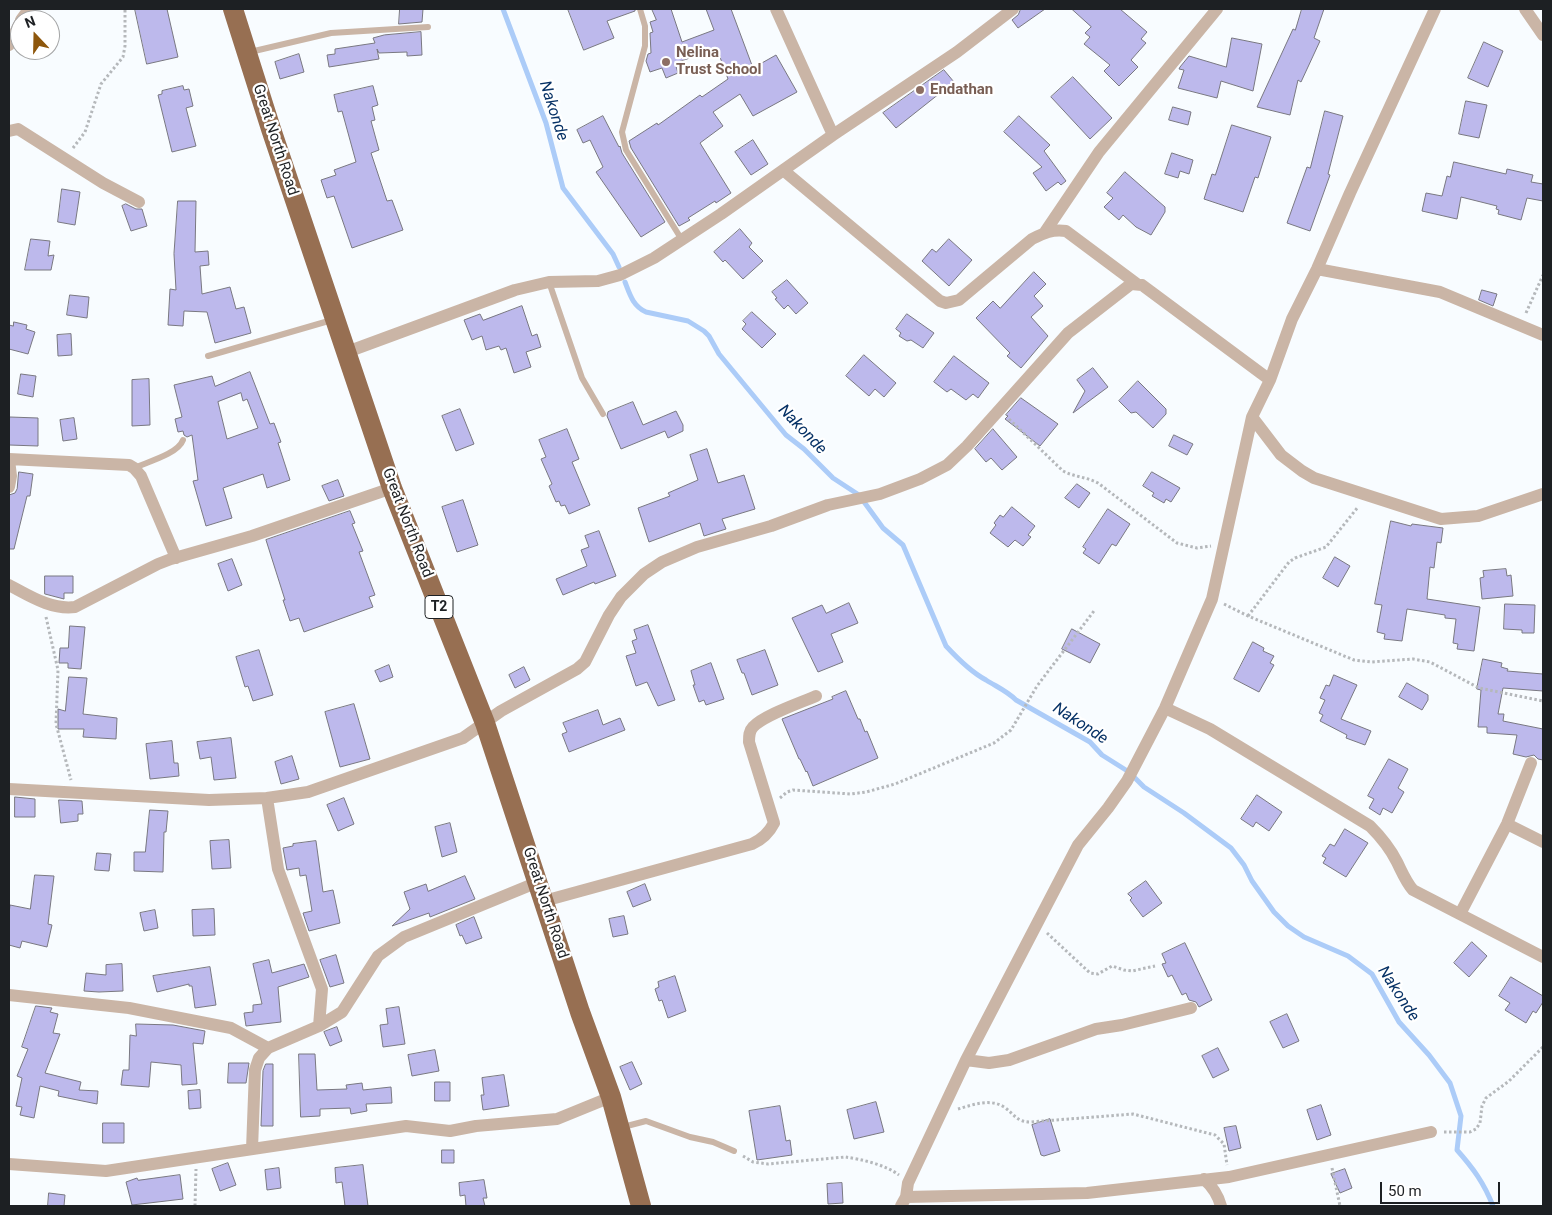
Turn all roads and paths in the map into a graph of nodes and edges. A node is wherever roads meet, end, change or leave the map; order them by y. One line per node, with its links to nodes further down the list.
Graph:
1 (125, 9): 14 (path)
2 (233, 9): 11 (highway, Great North Road / T2)
3 (640, 9): 18 (lane)
4 (776, 9): 13 (street)
5 (1013, 9): 13 (street)
6 (1217, 9): 17 (street)
7 (1435, 9): 19 (street)
8 (1525, 9): 10 (street)
9 (428, 27): 11 (lane)
10 (1543, 34)
11 (246, 53): 23 (highway, Great North Road / T2)
12 (9, 131): 14 (street)
13 (833, 135): 15 (street)
14 (63, 158): 16 (street)
15 (783, 170): 17 (street); 18 (street)
16 (138, 202)
17 (1045, 232): 22 (street)
18 (682, 240): 21 (street)
19 (1318, 269): 24 (street); 28 (street)
20 (1543, 275): 24 (path)
21 (549, 282): 26 (street); 30 (lane)
22 (1137, 284): 28 (street); 29 (street)
23 (335, 318): 26 (highway, Great North Road / T2); 27 (lane)
24 (1520, 325): 25 (street)
25 (1543, 335)
26 (347, 352): 36 (highway, Great North Road / T2)
27 (208, 356)
28 (1270, 380): 31 (street)
29 (999, 410): 39 (path); 49 (street)
30 (603, 414)
31 (1252, 417): 38 (street); 39 (street)
32 (183, 440): 34 (lane)
33 (9, 460): 34 (street); 35 (street)
34 (134, 468): 40 (street)
35 (9, 487)
36 (392, 488): 40 (street); 49 (highway, Great North Road / T2)
37 (1543, 494): 38 (street)
38 (1368, 495): 45 (path)
39 (1224, 545): 42 (street)
40 (176, 558): 43 (street)
41 (9, 585): 43 (street)
42 (1212, 598): 45 (path); 48 (street)
43 (43, 603): 52 (path)
44 (1094, 611): 54 (path)
45 (1248, 616): 47 (path)
46 (816, 696): 54 (street)
47 (1543, 701)
48 (1165, 708): 58 (street); 59 (street)
49 (485, 723): 53 (street); 57 (highway, Great North Road / T2)
50 (1531, 762): 55 (street)
51 (9, 789): 52 (street)
52 (74, 792): 53 (street)
53 (267, 798): 64 (street)
54 (771, 814): 57 (street)
55 (1507, 824): 56 (street); 58 (street)
56 (1543, 842)
57 (541, 891): 64 (street); 68 (highway, Great North Road / T2)
58 (1460, 914): 60 (street)
59 (1037, 924): 61 (path); 67 (street)
60 (1543, 957)
61 (1155, 966)
62 (9, 995): 66 (street)
63 (1191, 1008): 67 (street)
64 (319, 1026): 66 (street)
65 (1543, 1047): 71 (path)
66 (268, 1048): 72 (street)
67 (966, 1060): 69 (street)
68 (611, 1097): 70 (highway, Great North Road / T2); 72 (street)
69 (940, 1114): 77 (path); 79 (street)
70 (619, 1128): 73 (lane); 82 (highway, Great North Road / T2)
71 (1431, 1132): 74 (street)
72 (252, 1149): 75 (street)
73 (734, 1151): 79 (path)
74 (1330, 1154): 77 (street); 84 (path)
75 (196, 1156): 76 (street); 81 (path)
76 (9, 1164)
77 (1229, 1178): 78 (street)
78 (1204, 1179): 80 (street); 83 (street)
79 (908, 1183): 80 (street)
80 (904, 1202)
81 (195, 1206)
82 (641, 1206)
83 (1221, 1206)
84 (1340, 1206)

